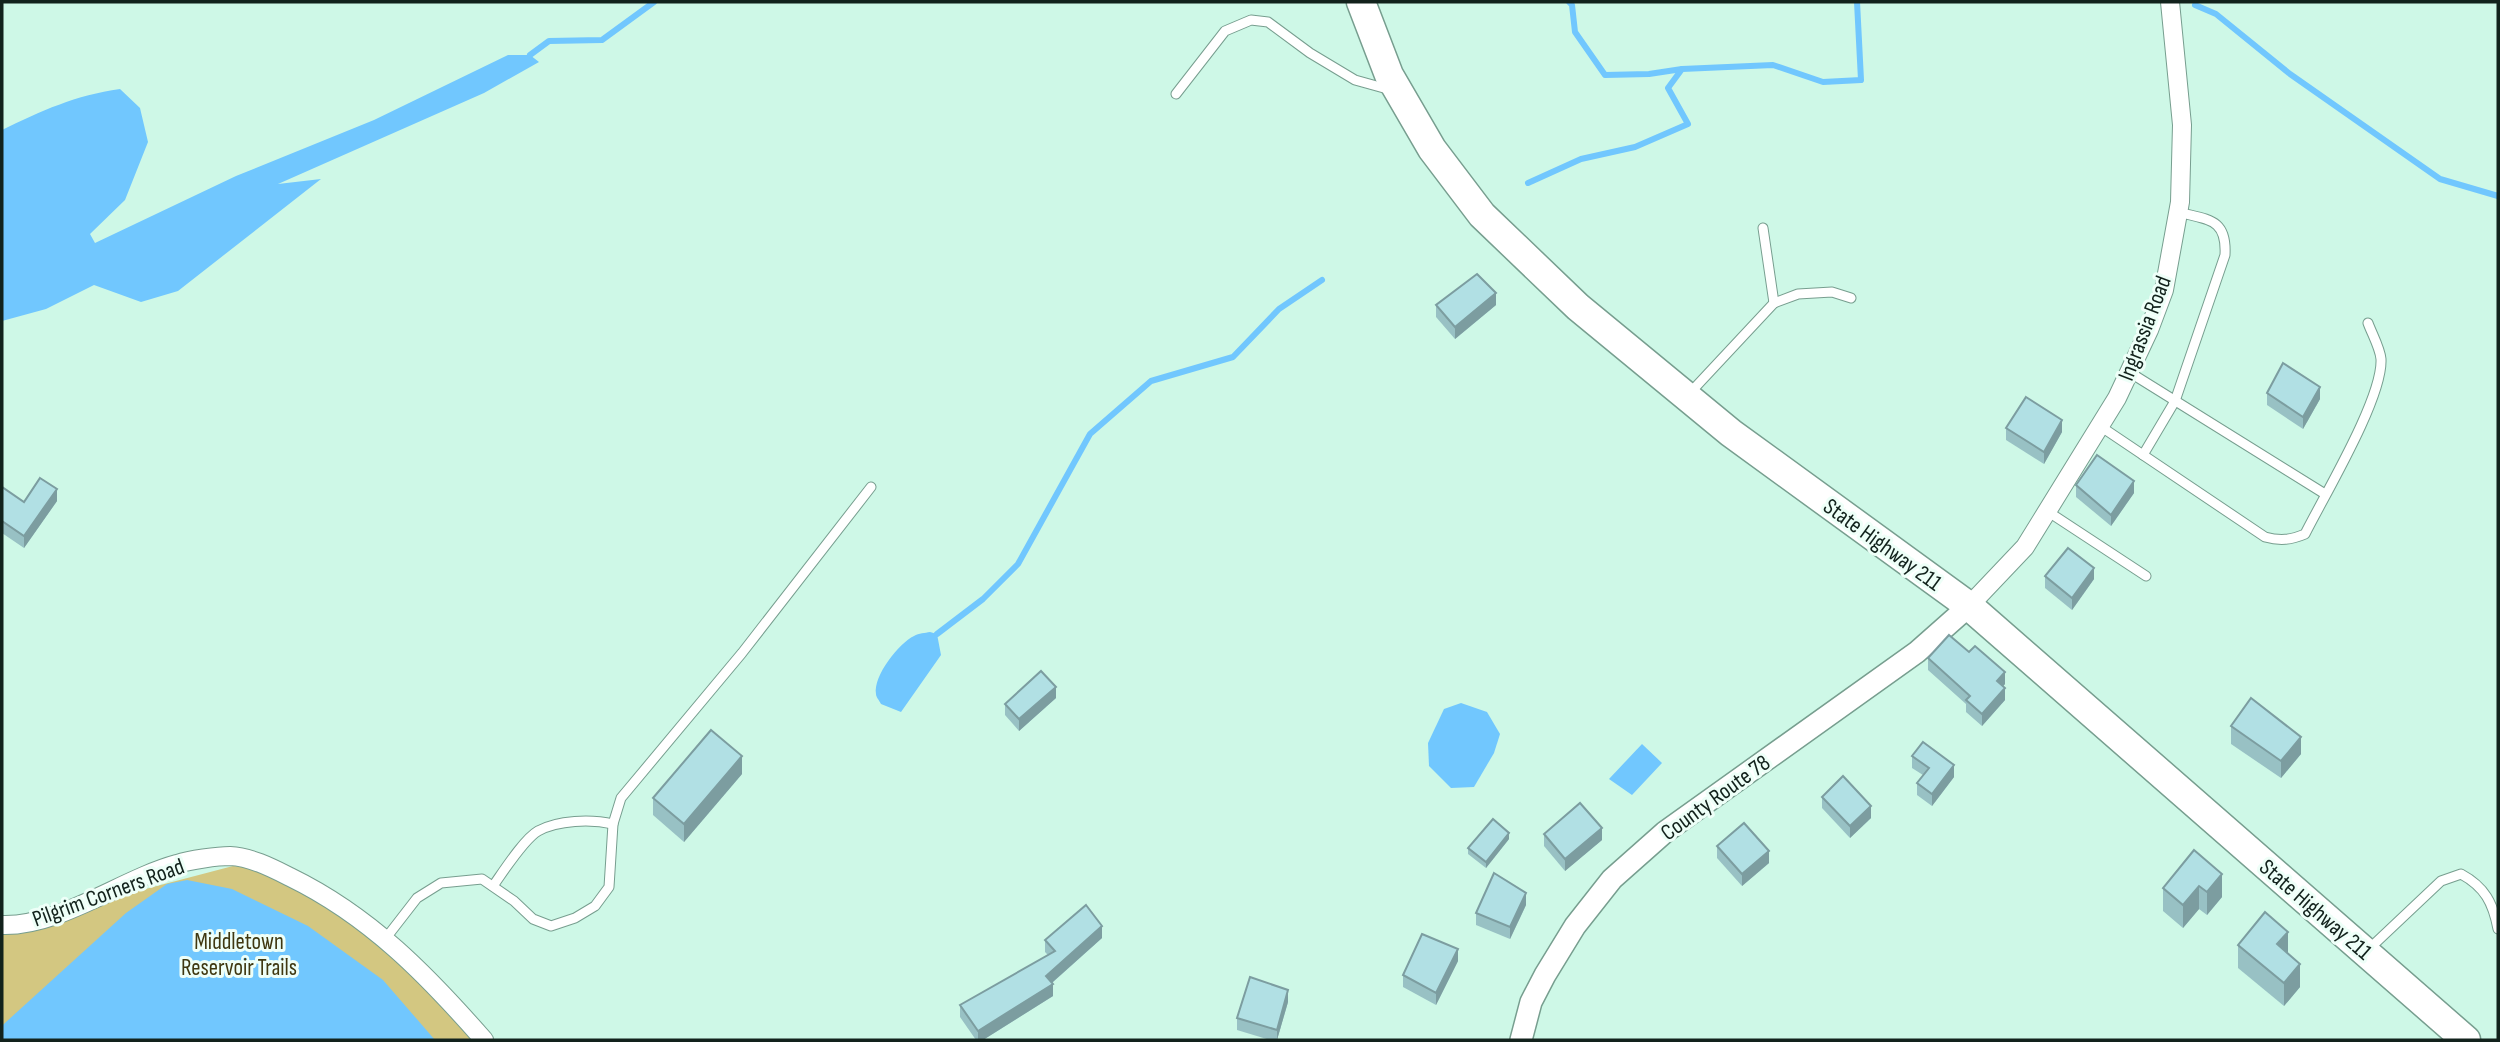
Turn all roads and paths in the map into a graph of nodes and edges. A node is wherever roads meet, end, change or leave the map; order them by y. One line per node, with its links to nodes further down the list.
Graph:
1 (1361, 2): 3 (main road, State Highway 211)
2 (2170, 2): 5 (street, Ingrassia Road)
3 (1399, 92): 4 (lane); 11 (main road, State Highway 211)
4 (1176, 94)
5 (2178, 212): 10 (street, Ingrassia Road); 12 (lane)
6 (1763, 228): 8 (lane)
7 (1851, 298): 8 (lane)
8 (1774, 303): 11 (lane)
9 (2368, 323): 16 (lane)
10 (2129, 372): 12 (lane); 13 (street, Ingrassia Road)
11 (1687, 397): 19 (main road, State Highway 211)
12 (2175, 401): 14 (lane); 16 (lane)
13 (2099, 426): 14 (lane); 17 (street, Ingrassia Road)
14 (2143, 454): 16 (lane)
15 (870, 487): 20 (lane)
16 (2325, 494)
17 (2047, 510): 18 (lane); 19 (street, Ingrassia Road)
18 (2146, 576)
19 (1969, 606): 25 (main road, State Highway 211); 27 (street, County Route 78)
20 (613, 824): 21 (lane); 21 (lane)
21 (493, 886): 24 (lane)
22 (2, 925): 24 (street, Pilgrim Corners Road)
23 (2498, 929): 25 (lane)
24 (386, 938): 26 (street, Pilgrim Corners Road)
25 (2365, 953): 28 (main road, State Highway 211)
26 (484, 1040)
27 (1521, 1040)
28 (2466, 1040)

